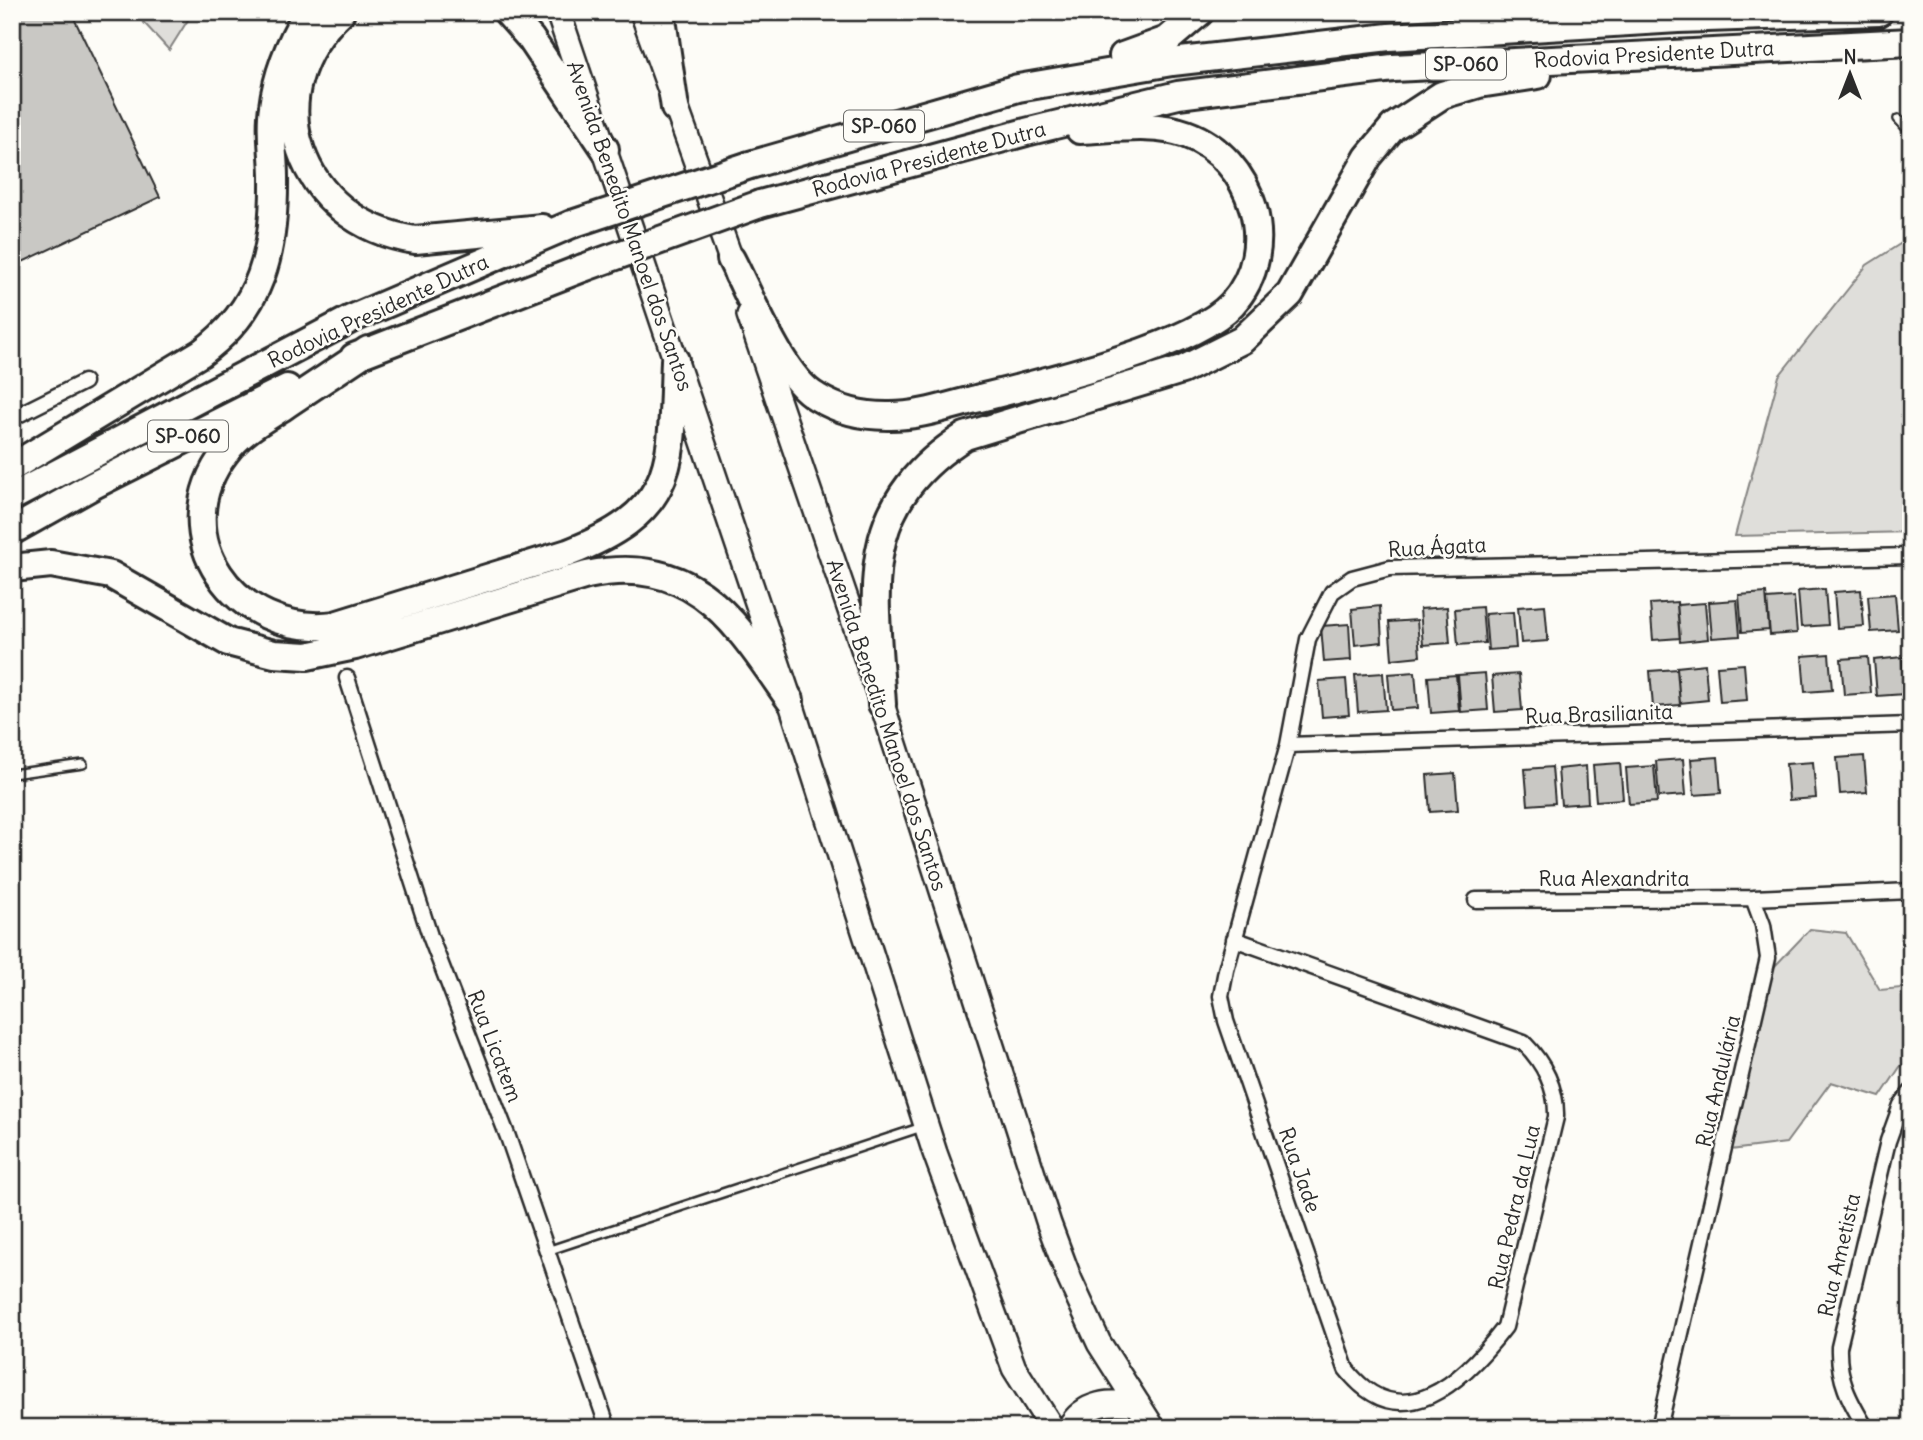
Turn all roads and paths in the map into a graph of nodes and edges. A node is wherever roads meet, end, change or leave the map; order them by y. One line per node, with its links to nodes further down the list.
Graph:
1 (308, 12): 23 (highway)
2 (341, 12): 17 (highway)
3 (507, 12): 16 (highway)
4 (558, 12): 16 (main road, Avenida Benedito Manoel dos Santos)
5 (642, 12): 12 (main road, Avenida Benedito Manoel dos Santos)
6 (661, 12): 12 (highway)
7 (1200, 12): 11 (highway)
8 (1880, 12): 11 (highway, Rodovia Presidente Dutra / SP-060)
9 (1911, 42): 10 (highway, Rodovia Presidente Dutra / SP-060)
10 (1680, 52): 14 (highway, Rodovia Presidente Dutra / SP-060); 30 (highway)
11 (1018, 88): 17 (highway, Rodovia Presidente Dutra / SP-060, bridge)
12 (675, 108): 18 (main road, Avenida Benedito Manoel dos Santos)
13 (1898, 119): 15 (lane)
14 (1026, 132): 18 (highway); 19 (highway, Rodovia Presidente Dutra / SP-060, bridge)
15 (1911, 133)
16 (605, 149): 20 (main road, Avenida Benedito Manoel dos Santos)
17 (572, 225): 24 (highway, Rodovia Presidente Dutra / SP-060)
18 (731, 259): 30 (main road, Avenida Benedito Manoel dos Santos)
19 (368, 350): 20 (highway); 25 (highway, Rodovia Presidente Dutra / SP-060)
20 (675, 359): 29 (main road, Avenida Benedito Manoel dos Santos)
21 (84, 382): 22 (street)
22 (12, 418)
23 (12, 467)
24 (12, 497)
25 (12, 531)
26 (1911, 556): 32 (street, Rua Ágata)
27 (12, 568): 29 (highway)
28 (347, 678): 41 (street, Rua Licatem)
29 (790, 700): 40 (main road, Avenida Benedito Manoel dos Santos)
30 (882, 704): 43 (main road, Avenida Benedito Manoel dos Santos)
31 (1911, 725): 32 (street, Rua Brasilianita)
32 (1288, 745): 38 (street, Rua Ágata)
33 (83, 764): 34 (lane)
34 (12, 774)
35 (1911, 891): 36 (street)
36 (1753, 898): 37 (street, Rua Alexandrita); 48 (street, Rua Andulária)
37 (1476, 900)
38 (1234, 939): 42 (street, Rua Jade); 42 (street, Rua Pedra da Lua)
39 (1911, 1093): 49 (street, Rua Ametista)
40 (926, 1126): 41 (lane); 45 (main road, Avenida Benedito Manoel dos Santos)
41 (547, 1251): 44 (street, Rua Licatem)
42 (1378, 1402)
43 (1138, 1404): 46 (main road); 47 (main road, Avenida Benedito Manoel dos Santos)
44 (608, 1428)
45 (1052, 1428)
46 (1069, 1428)
47 (1153, 1428)
48 (1660, 1428)
49 (1866, 1428)

